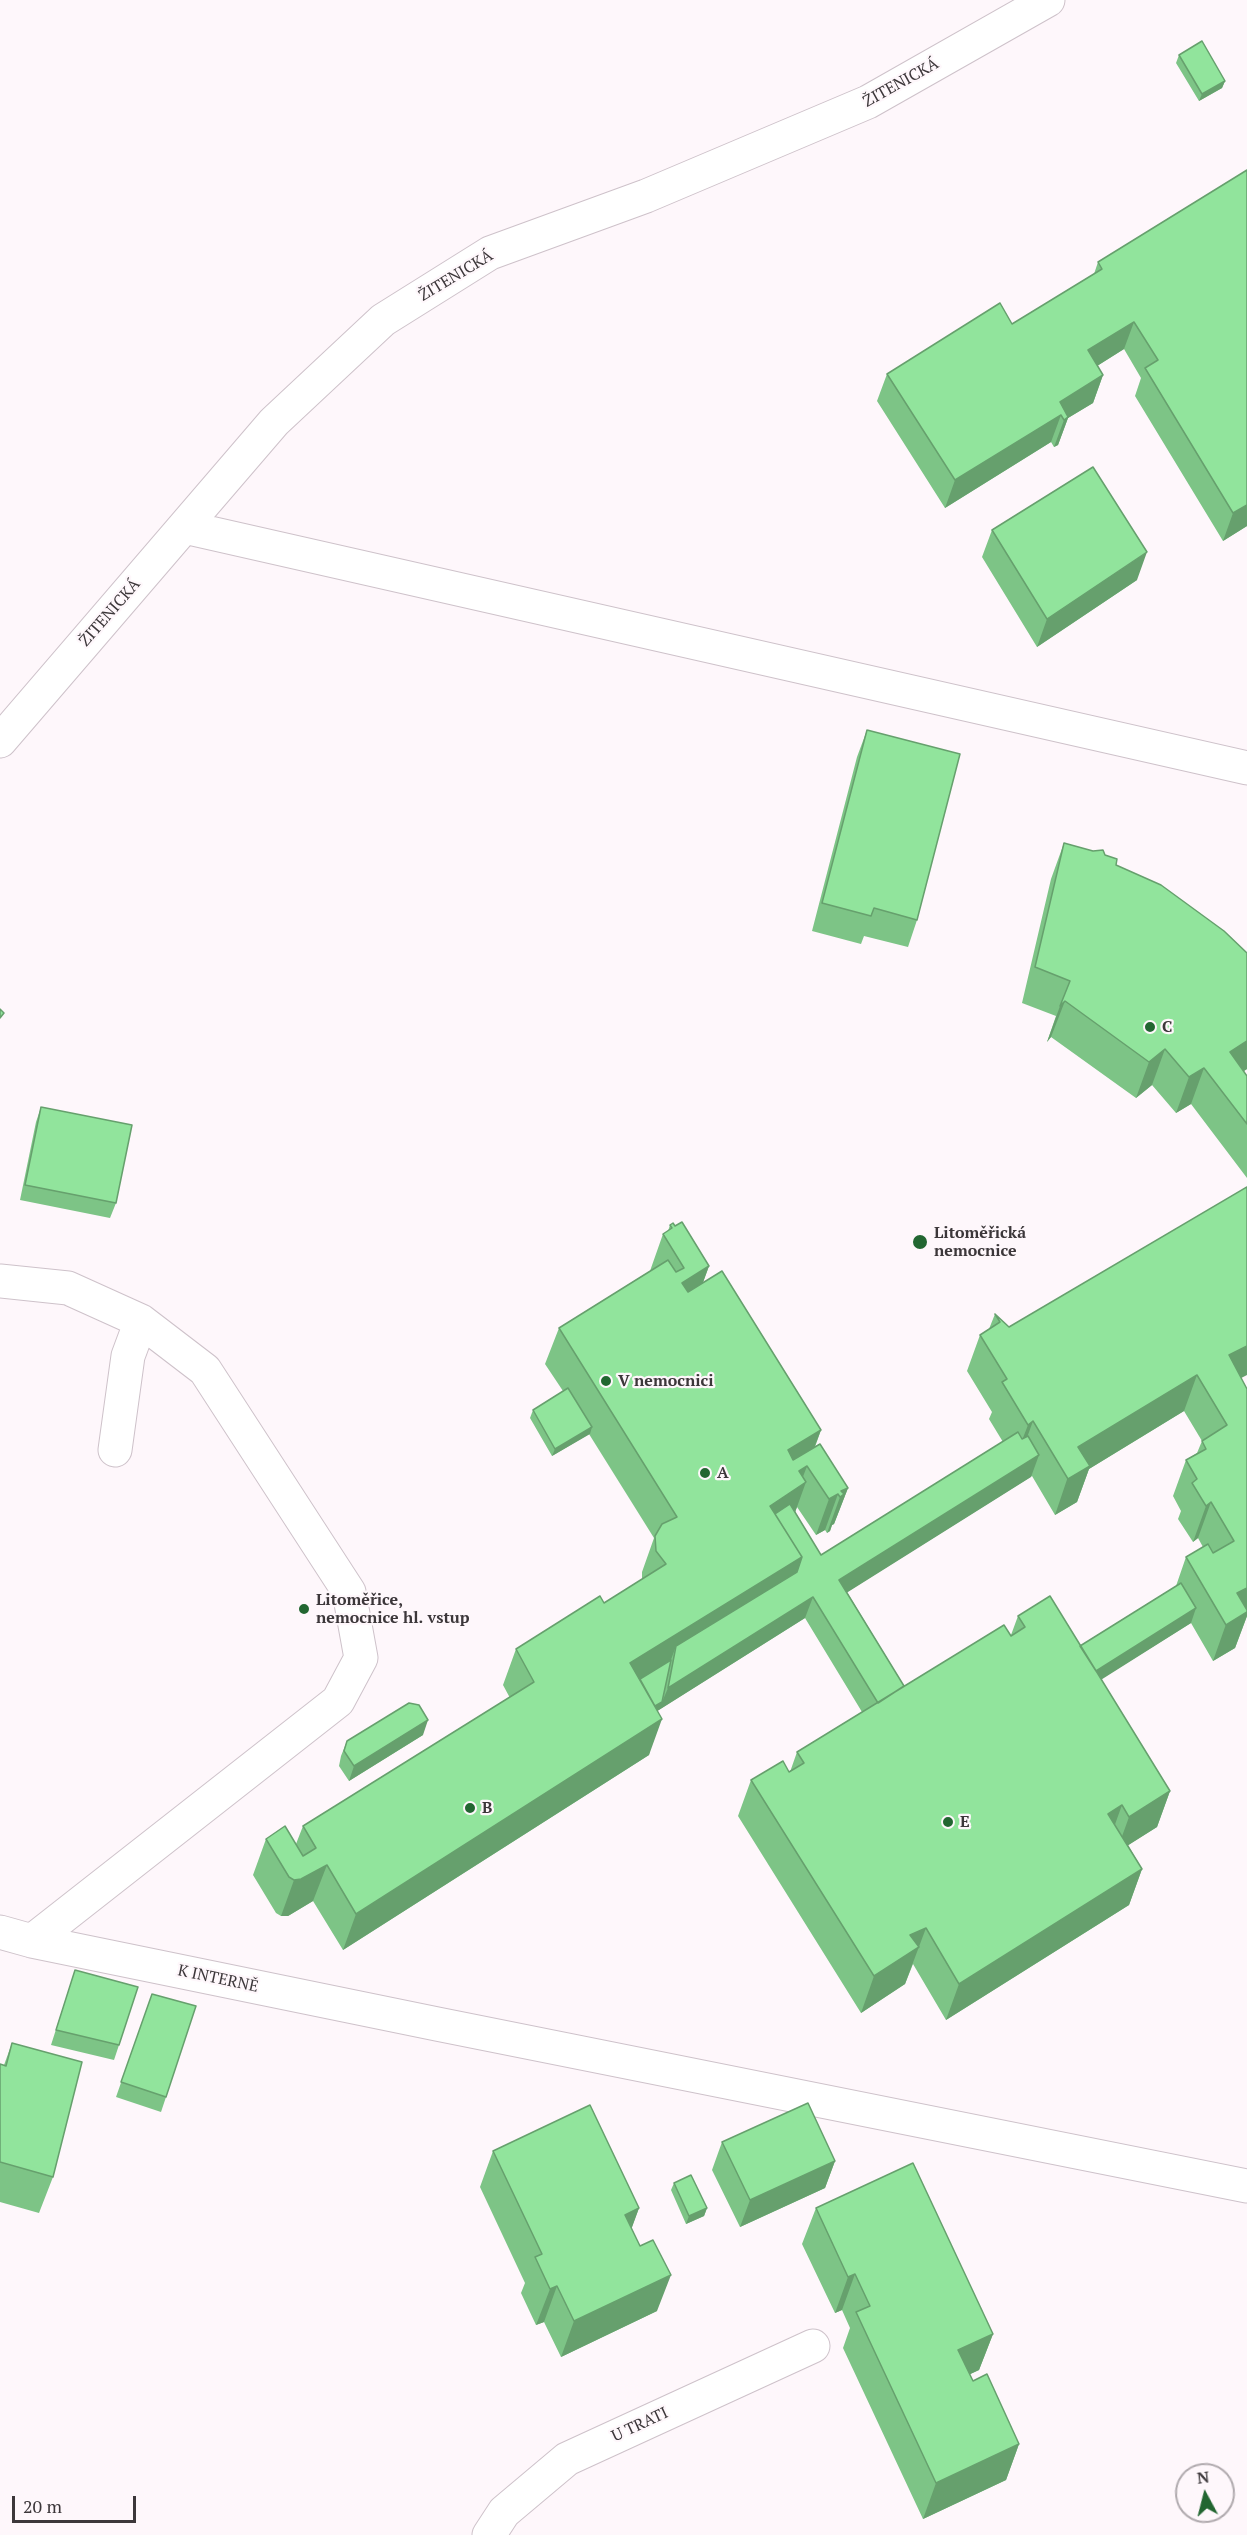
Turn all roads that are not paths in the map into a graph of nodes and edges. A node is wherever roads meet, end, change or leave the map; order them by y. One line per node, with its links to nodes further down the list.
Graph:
1 (1048, 0): 2 (street, ŽITENICKÁ)
2 (184, 527): 3 (street, ŽITENICKÁ); 4 (street)
3 (0, 741)
4 (1247, 768)
5 (0, 1281): 6 (street)
6 (141, 1321): 7 (street); 9 (street)
7 (115, 1450)
8 (0, 1932): 9 (street, K INTERNĚ)
9 (32, 1941): 10 (street, K INTERNĚ)
10 (1247, 2186)
11 (813, 2346): 12 (street, U TRATI)
12 (489, 2535)

